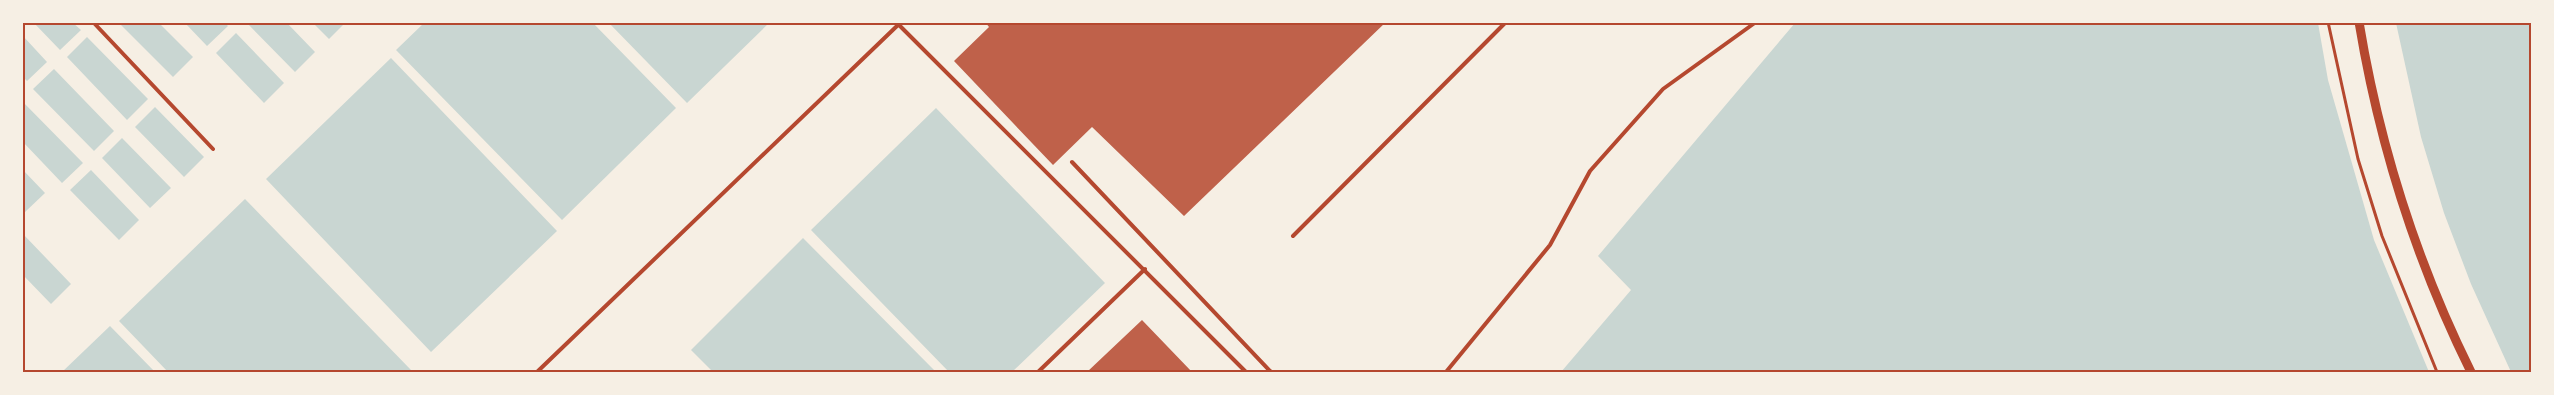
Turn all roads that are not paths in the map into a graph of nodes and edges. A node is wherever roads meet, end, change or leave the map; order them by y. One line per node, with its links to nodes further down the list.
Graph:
1 (93, 22): 6 (lane)
2 (1506, 22): 8 (lane)
3 (1756, 22): 14 (lane)
4 (2359, 22): 15 (street)
5 (897, 24): 9 (lane); 10 (lane)
6 (214, 149)
7 (1072, 162): 13 (lane)
8 (1293, 236)
9 (1145, 270): 11 (lane); 12 (lane)
10 (537, 372)
11 (1038, 372)
12 (1246, 372)
13 (1271, 372)
14 (1446, 372)
15 (2471, 372)

